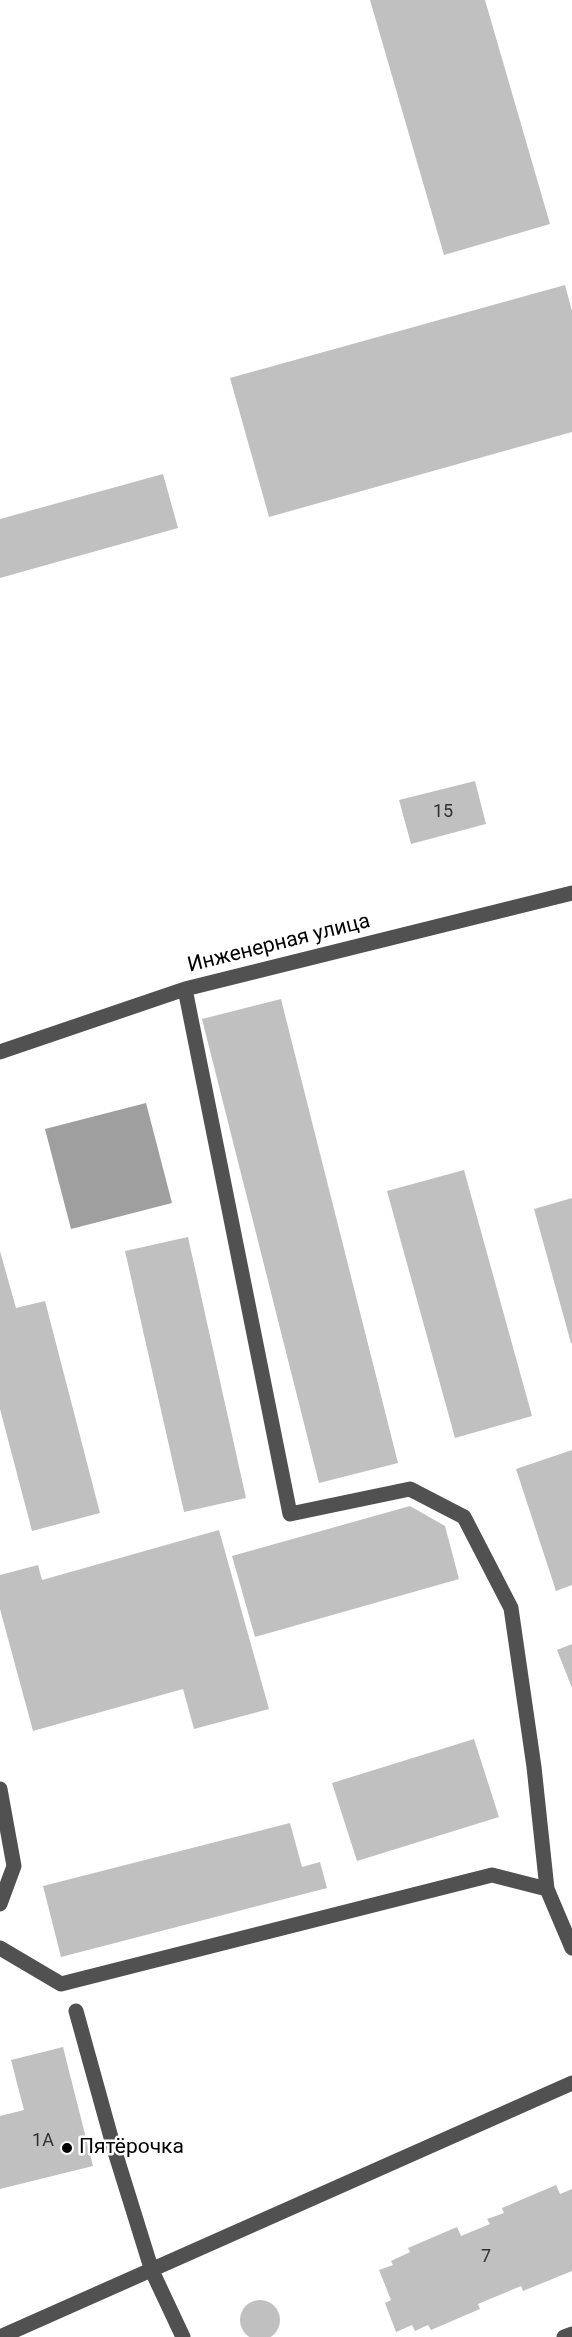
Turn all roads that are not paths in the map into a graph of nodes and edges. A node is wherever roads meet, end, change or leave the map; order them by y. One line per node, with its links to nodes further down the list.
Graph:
1 (572, 893): 2 (street, Инженерная улица)
2 (185, 989): 3 (street, Инженерная улица); 5 (street)
3 (0, 1052)
4 (0, 1789): 6 (street)
5 (547, 1889): 7 (street); 8 (street)
6 (0, 1904)
7 (0, 1948)
8 (572, 1948)
9 (76, 2012): 11 (street)
10 (572, 2083): 11 (street)
11 (152, 2271): 13 (street); 14 (street)
12 (572, 2334): 15 (street)
13 (0, 2337)
14 (183, 2337)
15 (564, 2337)

